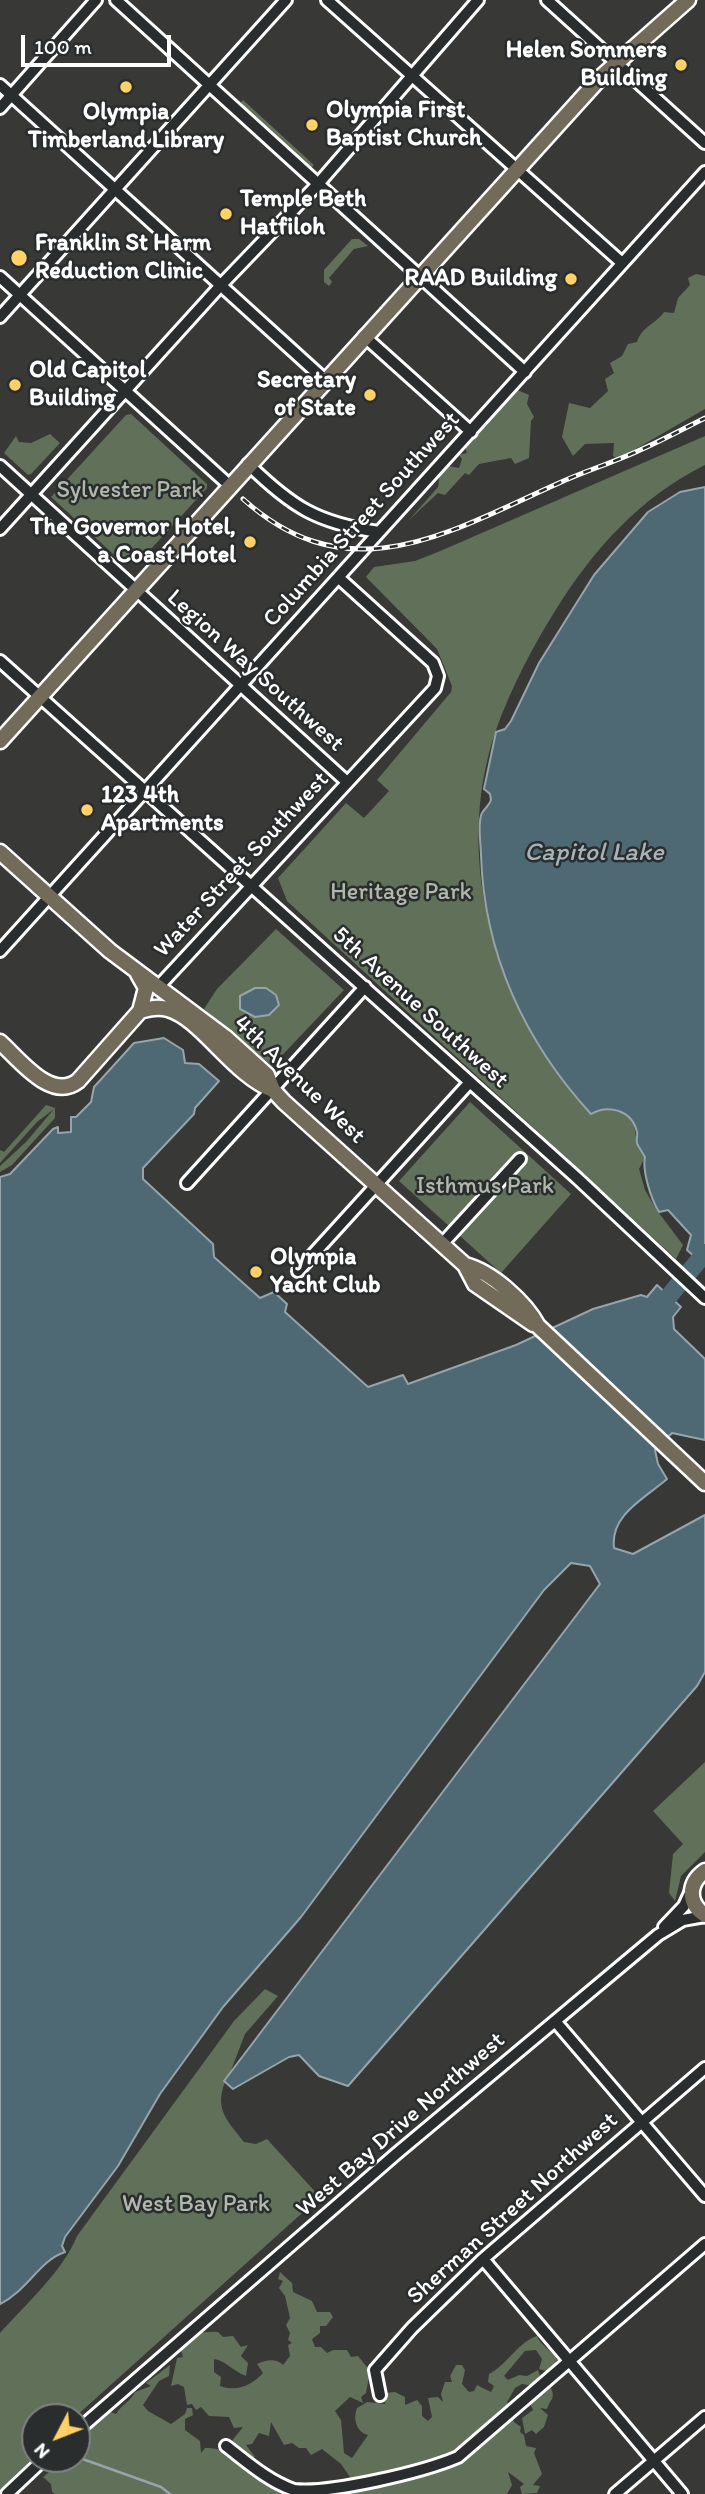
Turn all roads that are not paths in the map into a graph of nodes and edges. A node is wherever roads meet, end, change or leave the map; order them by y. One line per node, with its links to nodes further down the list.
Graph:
1 (96, 0): 12 (street)
2 (116, 0): 11 (street)
3 (286, 0): 11 (street)
4 (327, 0): 9 (street)
5 (478, 0): 9 (street)
6 (547, 0): 8 (street)
7 (688, 0): 8 (main road)
8 (616, 62): 14 (street); 15 (main road)
9 (410, 76): 15 (street); 17 (street)
10 (0, 85): 12 (street)
11 (210, 85): 17 (street); 18 (street)
12 (12, 95): 13 (street); 18 (street)
13 (0, 108)
14 (705, 143)
15 (516, 170): 19 (street); 20 (main road)
16 (705, 172): 19 (street, Columbia Street Southwest)
17 (318, 184): 20 (street); 22 (street)
18 (116, 190): 22 (street); 23 (street)
19 (622, 263): 26 (street, Columbia Street Southwest)
20 (419, 276): 25 (main road); 26 (street)
21 (0, 277): 23 (street)
22 (221, 285): 27 (street); 28 (street)
23 (20, 295): 24 (street); 28 (street)
24 (0, 317)
25 (364, 336): 27 (main road); 29 (street)
26 (525, 372): 29 (street, Columbia Street Southwest)
27 (325, 380): 30 (main road)
28 (125, 390): 32 (street); 33 (street)
29 (471, 432): 35 (street, Columbia Street Southwest)
30 (248, 464): 32 (main road); 35 (street)
31 (0, 467): 33 (street, Legion Way Southwest)
32 (229, 485): 37 (main road)
33 (32, 496): 34 (street); 37 (street, Legion Way Southwest)
34 (0, 529)
35 (379, 532): 36 (street, Columbia Street Southwest)
36 (339, 578): 39 (street, Columbia Street Southwest); 42 (street, Water Street Southwest)
37 (136, 591): 39 (street, Legion Way Southwest); 40 (main road)
38 (0, 661): 40 (street, 5th Avenue Southwest)
39 (240, 686): 42 (street, Legion Way Southwest); 43 (street, Columbia Street Southwest)
40 (41, 696): 41 (main road); 43 (street, 5th Avenue Southwest)
41 (0, 741)
42 (347, 782): 45 (street, Water Street Southwest)
43 (145, 790): 45 (street, 5th Avenue Southwest); 46 (street, Columbia Street Southwest)
44 (0, 852): 46 (main road, 4th Avenue West)
45 (251, 886): 49 (street, Water Street Southwest); 50 (street, 5th Avenue Southwest)
46 (50, 896): 47 (street, Columbia Street Southwest); 48 (main road, 4th Avenue West)
47 (0, 951)
48 (138, 974): 49 (main road, 4th Avenue West); 51 (main road)
49 (158, 987): 54 (main road, 4th Avenue West)
50 (365, 987): 53 (street, 5th Avenue Southwest); 54 (street)
51 (140, 1011): 52 (main road); 54 (main road)
52 (0, 1042)
53 (470, 1082): 57 (street); 60 (street, 5th Avenue Southwest)
54 (273, 1090): 56 (street); 57 (main road, 4th Avenue West)
55 (520, 1158): 58 (street)
56 (187, 1183)
57 (377, 1185): 58 (main road, 4th Avenue West); 59 (street)
58 (442, 1244): 61 (main road, 4th Avenue West)
59 (298, 1271)
60 (702, 1296)
61 (705, 1483)
62 (705, 1871): 63 (main road)
63 (691, 1891): 64 (main road); 65 (street, West Bay Drive Northwest)
64 (705, 1916): 65 (street, West Bay Drive Northwest)
65 (658, 1935): 66 (street, West Bay Drive Northwest)
66 (555, 2021): 68 (street); 75 (street, West Bay Drive Northwest)
67 (705, 2068): 68 (street, Sherman Street Northwest)
68 (641, 2121): 69 (street); 71 (street, Sherman Street Northwest)
69 (705, 2196)
70 (705, 2244): 72 (street)
71 (483, 2259): 72 (street); 73 (street, Sherman Street Northwest)
72 (568, 2361): 76 (street); 77 (street)
73 (380, 2395)
74 (705, 2417): 77 (street)
75 (91, 2419)
76 (226, 2445)
77 (654, 2462): 80 (street); 81 (street)
78 (29, 2473): 79 (street)
79 (7, 2494)
80 (615, 2494)
81 (682, 2494)

